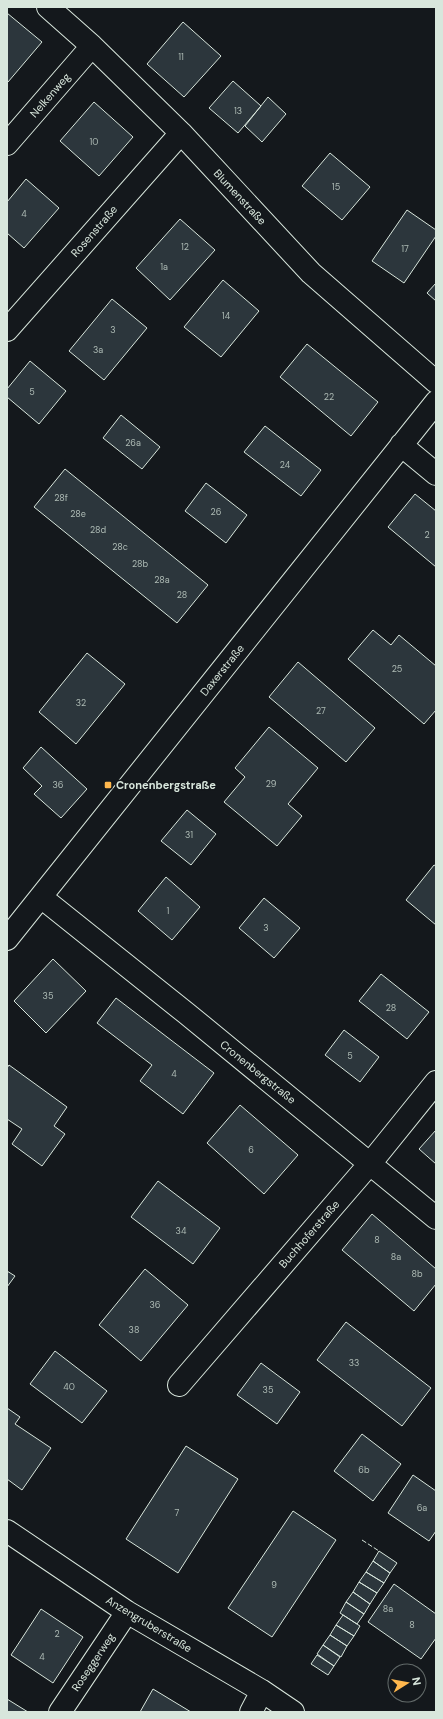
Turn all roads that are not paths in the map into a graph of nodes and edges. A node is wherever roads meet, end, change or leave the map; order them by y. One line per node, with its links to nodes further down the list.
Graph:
1 (48, 7): 2 (street, Blumenstraße)
2 (92, 46): 3 (street, Blumenstraße); 4 (street, Nelkenweg)
3 (181, 133): 5 (street, Rosenstraße); 6 (street, Blumenstraße)
4 (7, 144)
5 (7, 330)
6 (436, 382)
7 (436, 402): 8 (street, Daxerstraße)
8 (402, 445): 9 (street); 10 (street, Daxerstraße)
9 (436, 474)
10 (41, 897): 11 (street, Daxerstraße); 13 (street, Cronenbergstraße)
11 (7, 939)
12 (436, 1082): 13 (street, Buchhoferstraße)
13 (370, 1163): 14 (street, Cronenbergstraße); 15 (street, Buchhoferstraße)
14 (436, 1218)
15 (179, 1385)
16 (7, 1531): 17 (street, Anzengruberstraße)
17 (127, 1612): 18 (street, Anzengruberstraße); 19 (street, Roseggerweg)
18 (262, 1691): 20 (street); 21 (street, Anzengruberstraße)
19 (60, 1712)
20 (251, 1712)
21 (293, 1712)

